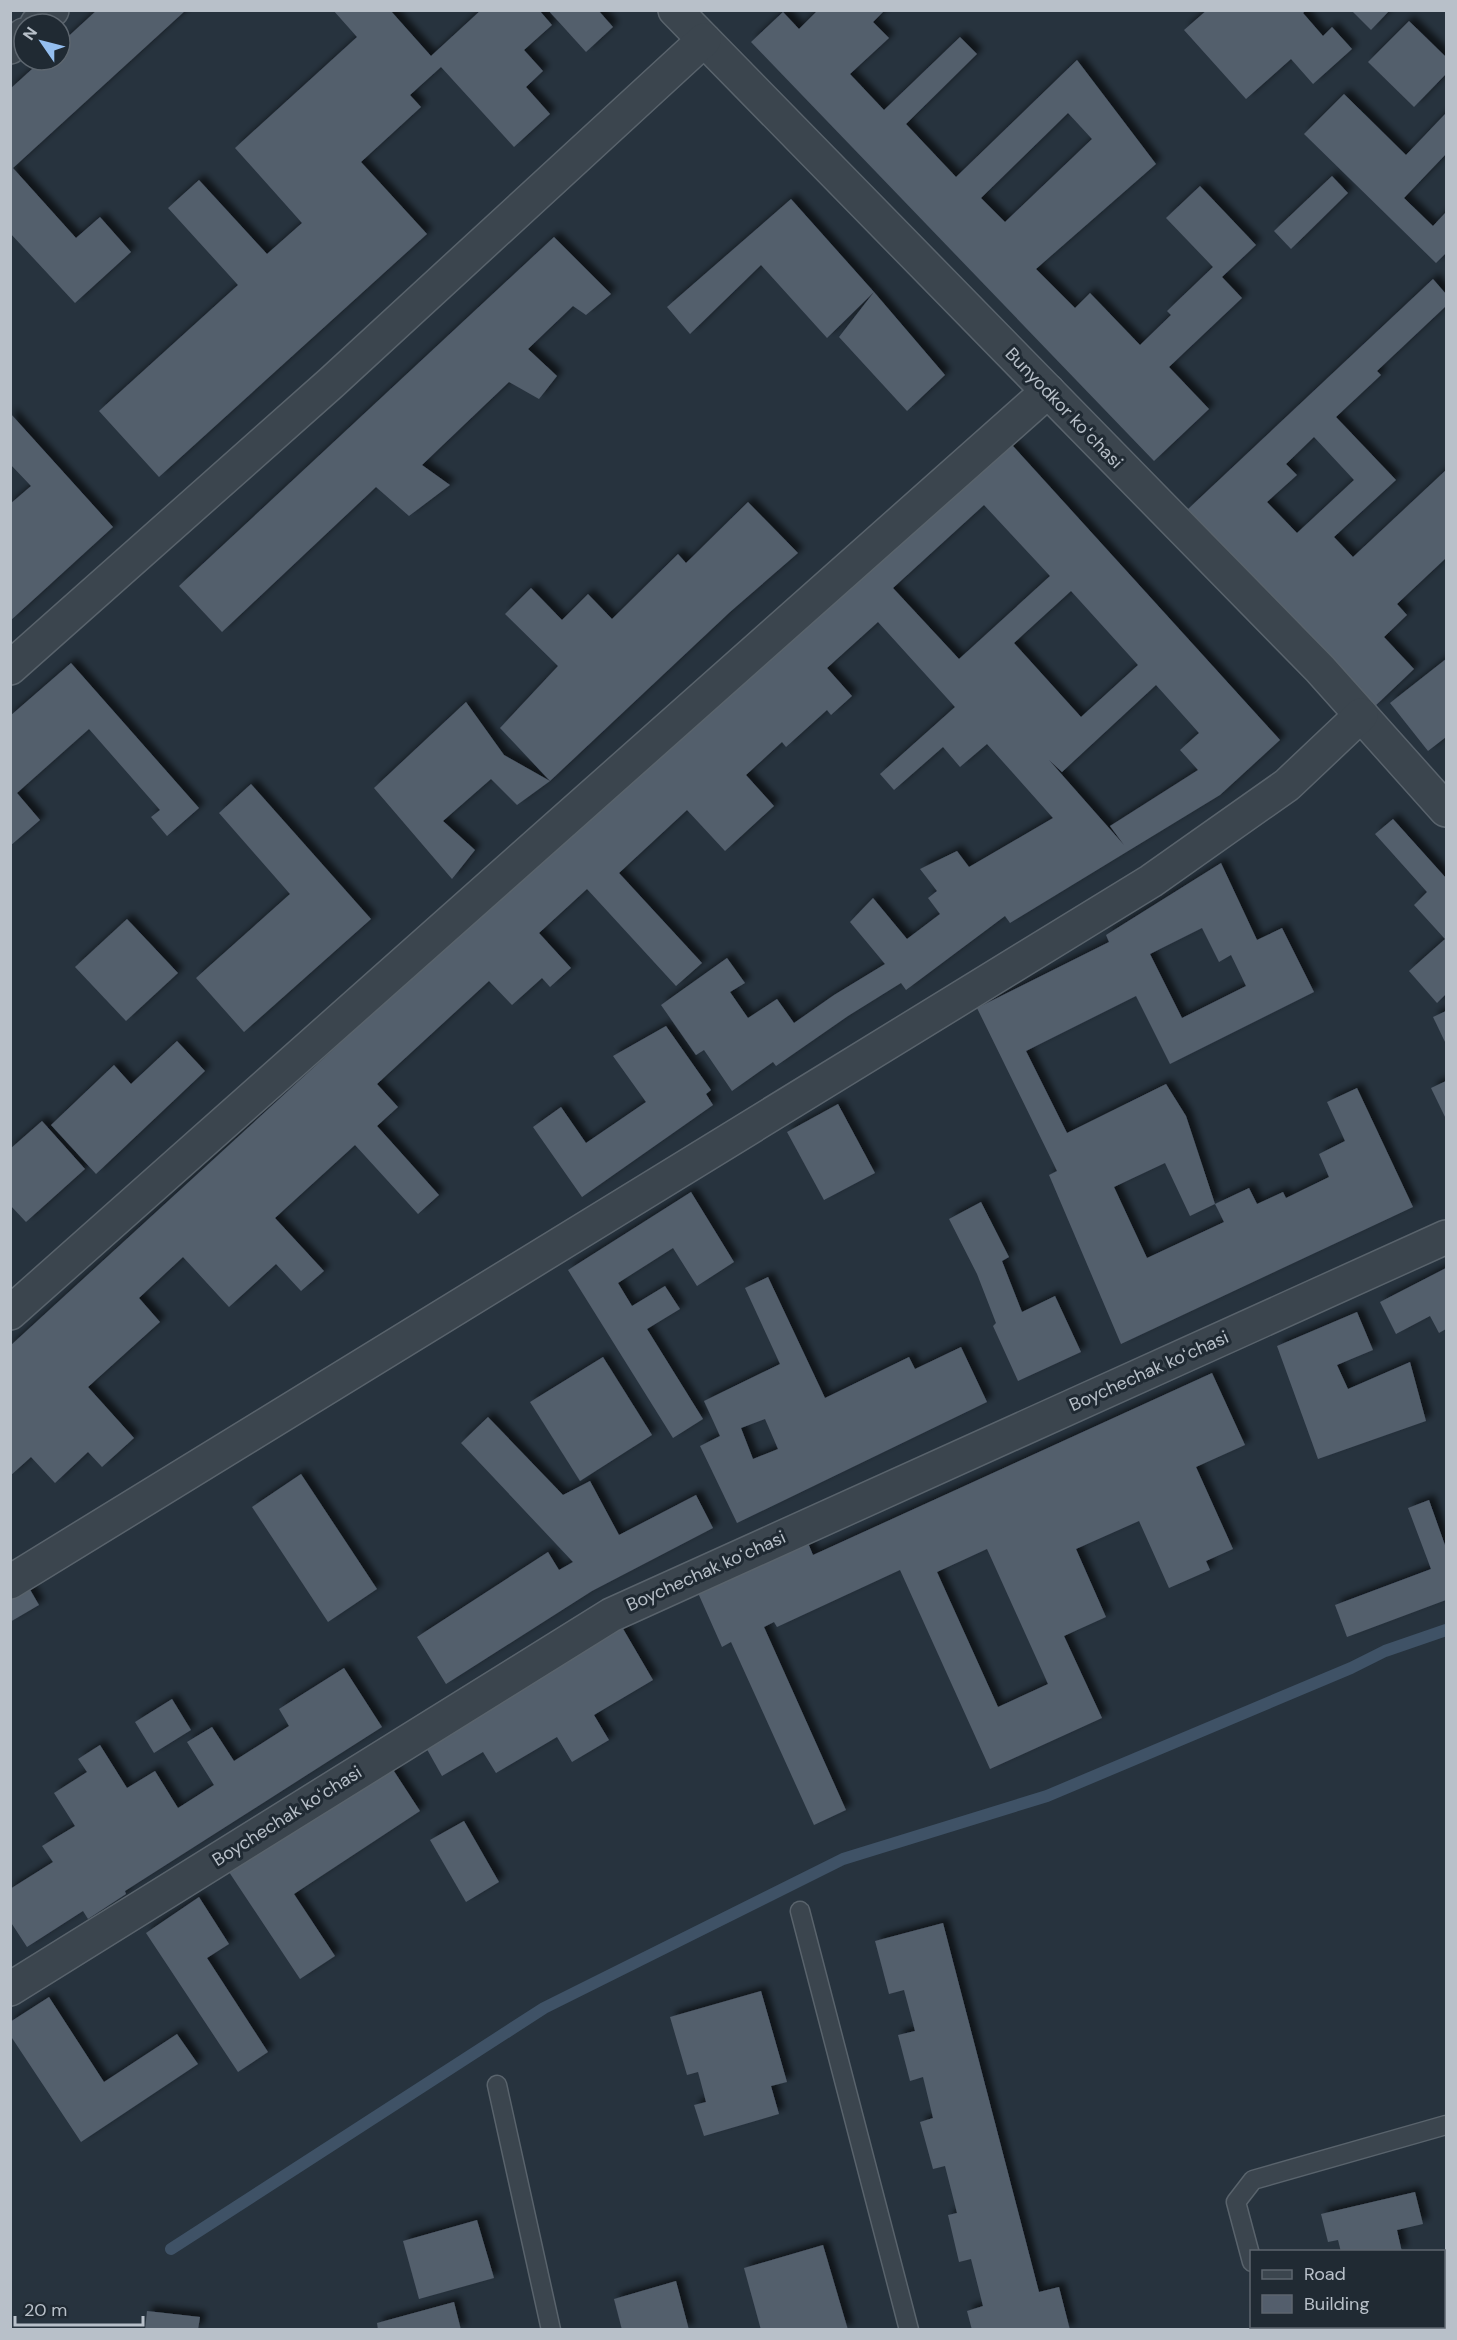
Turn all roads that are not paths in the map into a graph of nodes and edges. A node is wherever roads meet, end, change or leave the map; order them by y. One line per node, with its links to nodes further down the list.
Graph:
1 (675, 10): 2 (street, Bunyodkor koʻchasi)
2 (704, 40): 3 (street, Bunyodkor koʻchasi); 4 (street)
3 (1048, 391): 5 (street, Bunyodkor koʻchasi); 8 (street)
4 (10, 669)
5 (1361, 715): 6 (street, Bunyodkor koʻchasi); 9 (street)
6 (1446, 810)
7 (1446, 1237): 11 (street, Boychechak koʻchasi)
8 (10, 1313)
9 (10, 1582)
10 (800, 1911): 16 (lane)
11 (10, 1989)
12 (497, 2085): 15 (lane)
13 (1446, 2125): 14 (lane)
14 (1250, 2258)
15 (551, 2330)
16 (909, 2330)

